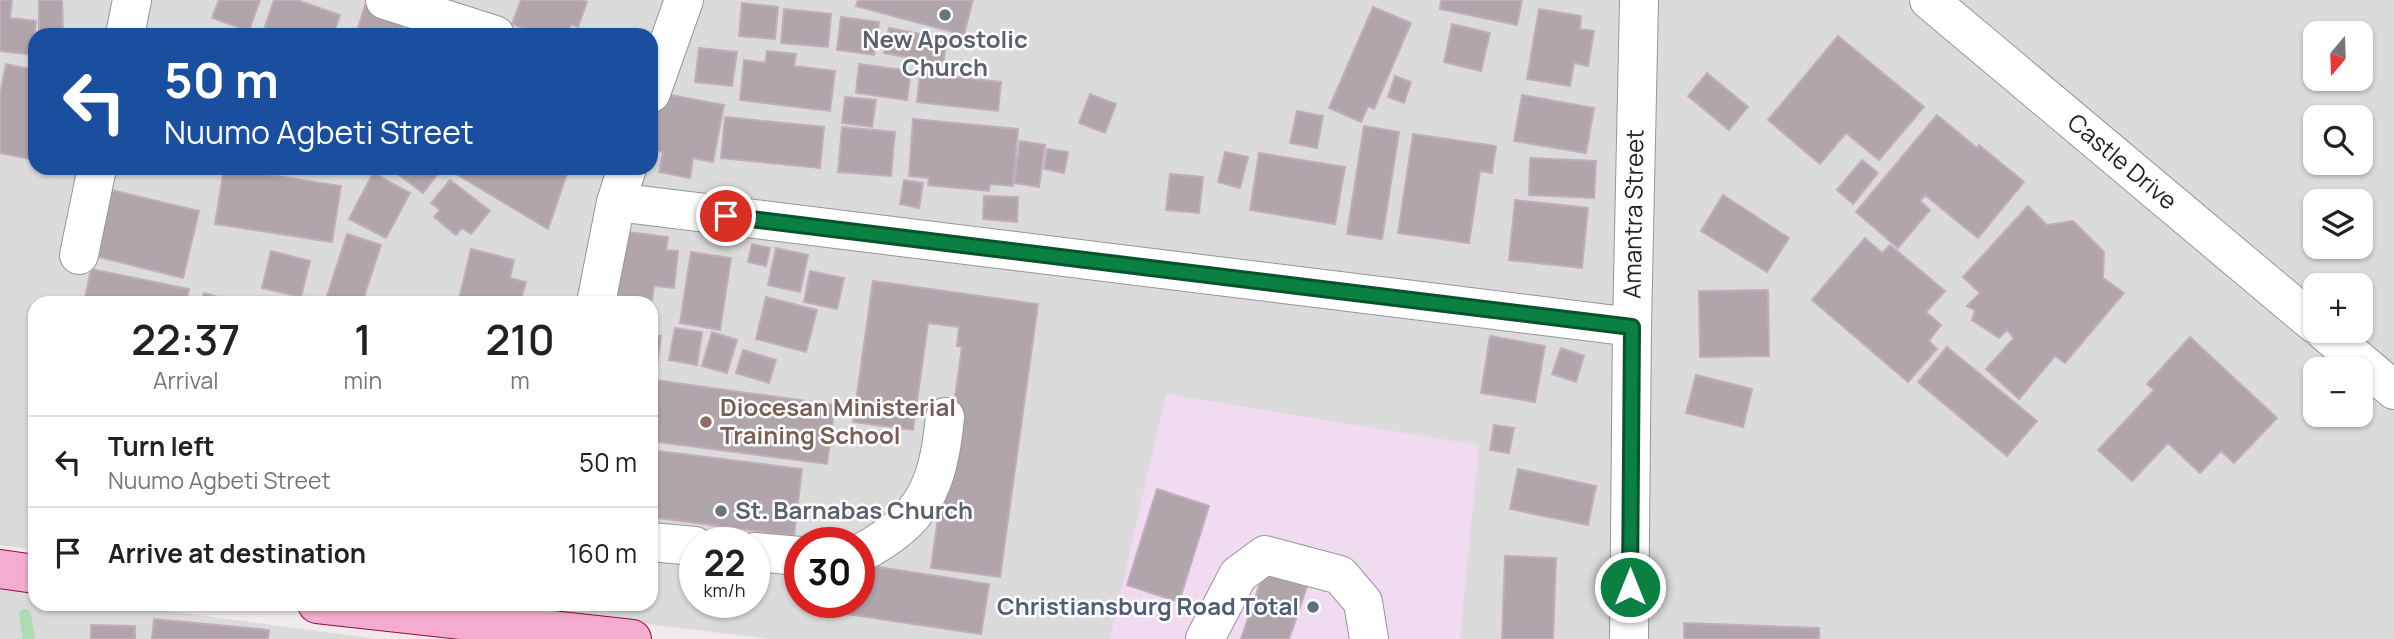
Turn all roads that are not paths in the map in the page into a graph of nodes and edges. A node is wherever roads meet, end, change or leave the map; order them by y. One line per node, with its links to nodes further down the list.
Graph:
1 (132, 0): 6 (street)
2 (385, 0): 7 (street)
3 (684, 0): 8 (street)
4 (1640, 0): 14 (street, Amantra Street)
5 (1929, 0): 13 (street, Castle Drive)
6 (126, 28)
7 (473, 28)
8 (658, 72)
9 (96, 175): 11 (street)
10 (622, 185): 12 (street); 14 (street)
11 (79, 256)
12 (598, 296)
13 (2303, 314)
14 (1632, 327): 28 (street, Amantra Street)
15 (2338, 343): 16 (street)
16 (2394, 390)
17 (945, 417): 20 (street)
18 (658, 543): 19 (street)
19 (679, 545)
20 (875, 546)
21 (0, 569): 22 (main road)
22 (28, 573)
23 (458, 611): 24 (main road)
24 (538, 615): 25 (main road)
25 (632, 639)
26 (1205, 639): 27 (street)
27 (1369, 639)
28 (1629, 639)

